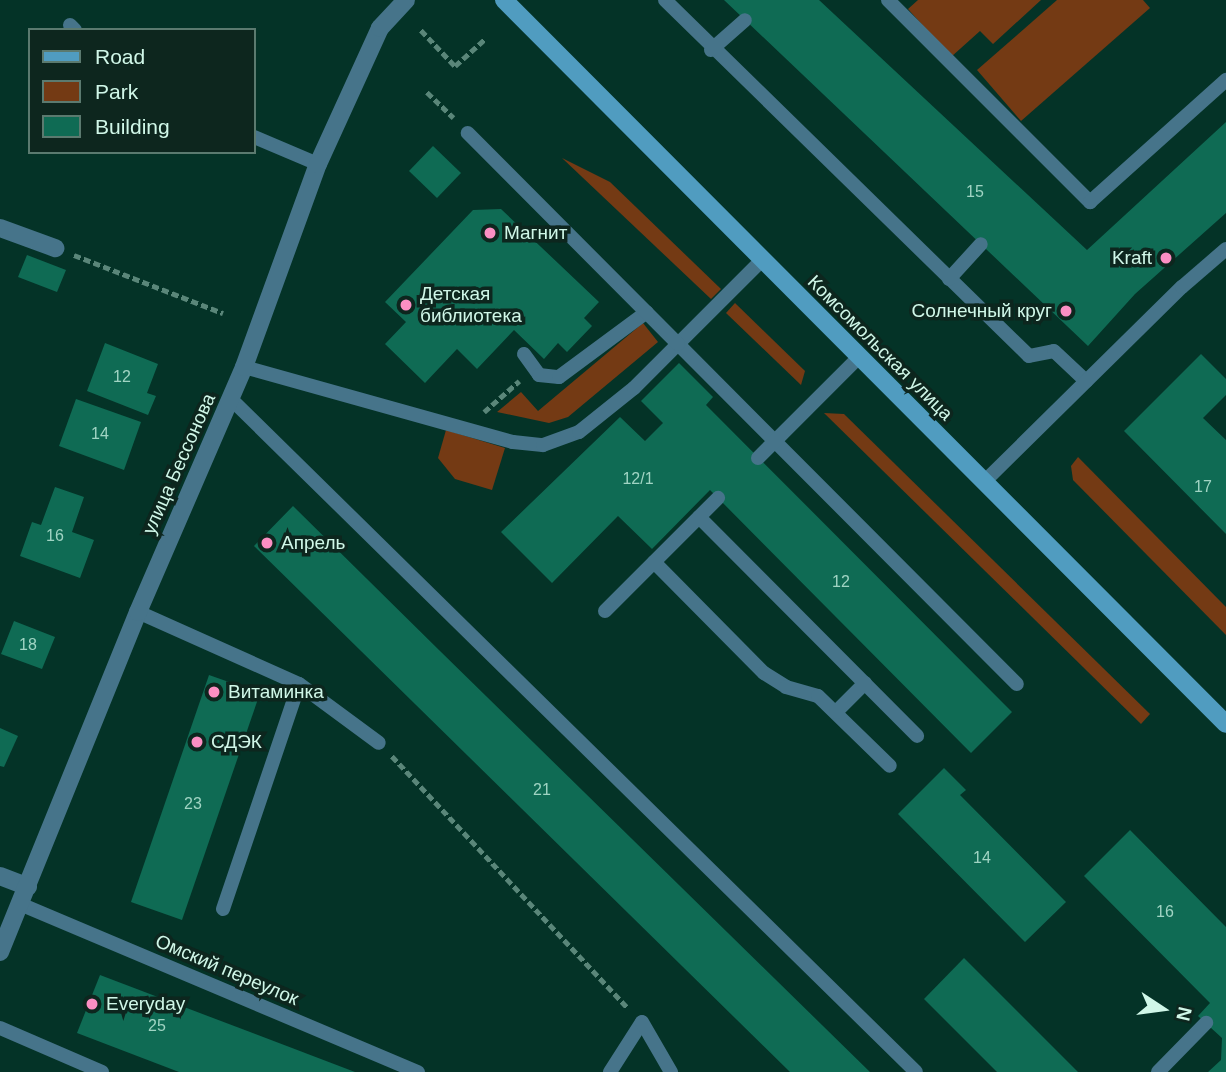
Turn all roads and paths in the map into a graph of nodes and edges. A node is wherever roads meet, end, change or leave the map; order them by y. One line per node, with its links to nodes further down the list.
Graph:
1 (406, 0): 13 (street, улица Бессонова)
2 (504, 0): 18 (main road, Комсомольская улица)
3 (665, 0): 8 (lane)
4 (888, 0): 9 (lane)
5 (745, 20): 8 (lane)
6 (421, 30): 7 (path)
7 (485, 39)
8 (711, 50): 19 (lane)
9 (1226, 80)
10 (427, 92): 11 (path)
11 (468, 133): 20 (lane)
12 (256, 138): 13 (lane)
13 (318, 164): 25 (street, улица Бессонова)
14 (0, 228): 16 (street)
15 (981, 244): 19 (lane)
16 (55, 248): 21 (path)
17 (1226, 249): 26 (lane)
18 (762, 260): 22 (lane); 24 (main road, Комсомольская улица)
19 (949, 279): 26 (lane)
20 (647, 312): 22 (lane); 23 (lane)
21 (223, 313)
22 (678, 344): 25 (lane); 30 (lane)
23 (524, 354)
24 (859, 357): 30 (lane); 32 (main road, Комсомольская улица)
25 (244, 367): 28 (street, улица Бессонова)
26 (1086, 381): 32 (lane)
27 (510, 389): 29 (path)
28 (231, 399): 37 (street, улица Бессонова); 58 (lane)
29 (487, 409)
30 (775, 441): 31 (lane); 40 (lane)
31 (758, 458)
32 (984, 482): 42 (main road, Комсомольская улица)
33 (718, 498): 34 (lane)
34 (699, 517): 35 (lane); 38 (lane)
35 (654, 562): 36 (lane); 41 (lane)
36 (605, 611)
37 (138, 612): 39 (lane); 47 (street, улица Бессонова)
38 (865, 683): 41 (lane); 43 (lane)
39 (299, 684): 44 (lane); 49 (lane)
40 (1017, 684)
41 (836, 712): 45 (lane)
42 (1226, 724)
43 (917, 736)
44 (379, 743): 51 (path)
45 (890, 766)
46 (0, 876): 47 (street)
47 (28, 887): 48 (street, улица Бессонова)
48 (20, 904): 50 (street, улица Бессонова); 55 (lane, Омский переулок)
49 (223, 909)
50 (0, 952)
51 (642, 1022): 56 (lane); 57 (lane)
52 (1206, 1023): 59 (lane)
53 (0, 1028): 54 (lane)
54 (102, 1072)
55 (418, 1072)
56 (610, 1072)
57 (671, 1072)
58 (916, 1072)
59 (1158, 1072)

